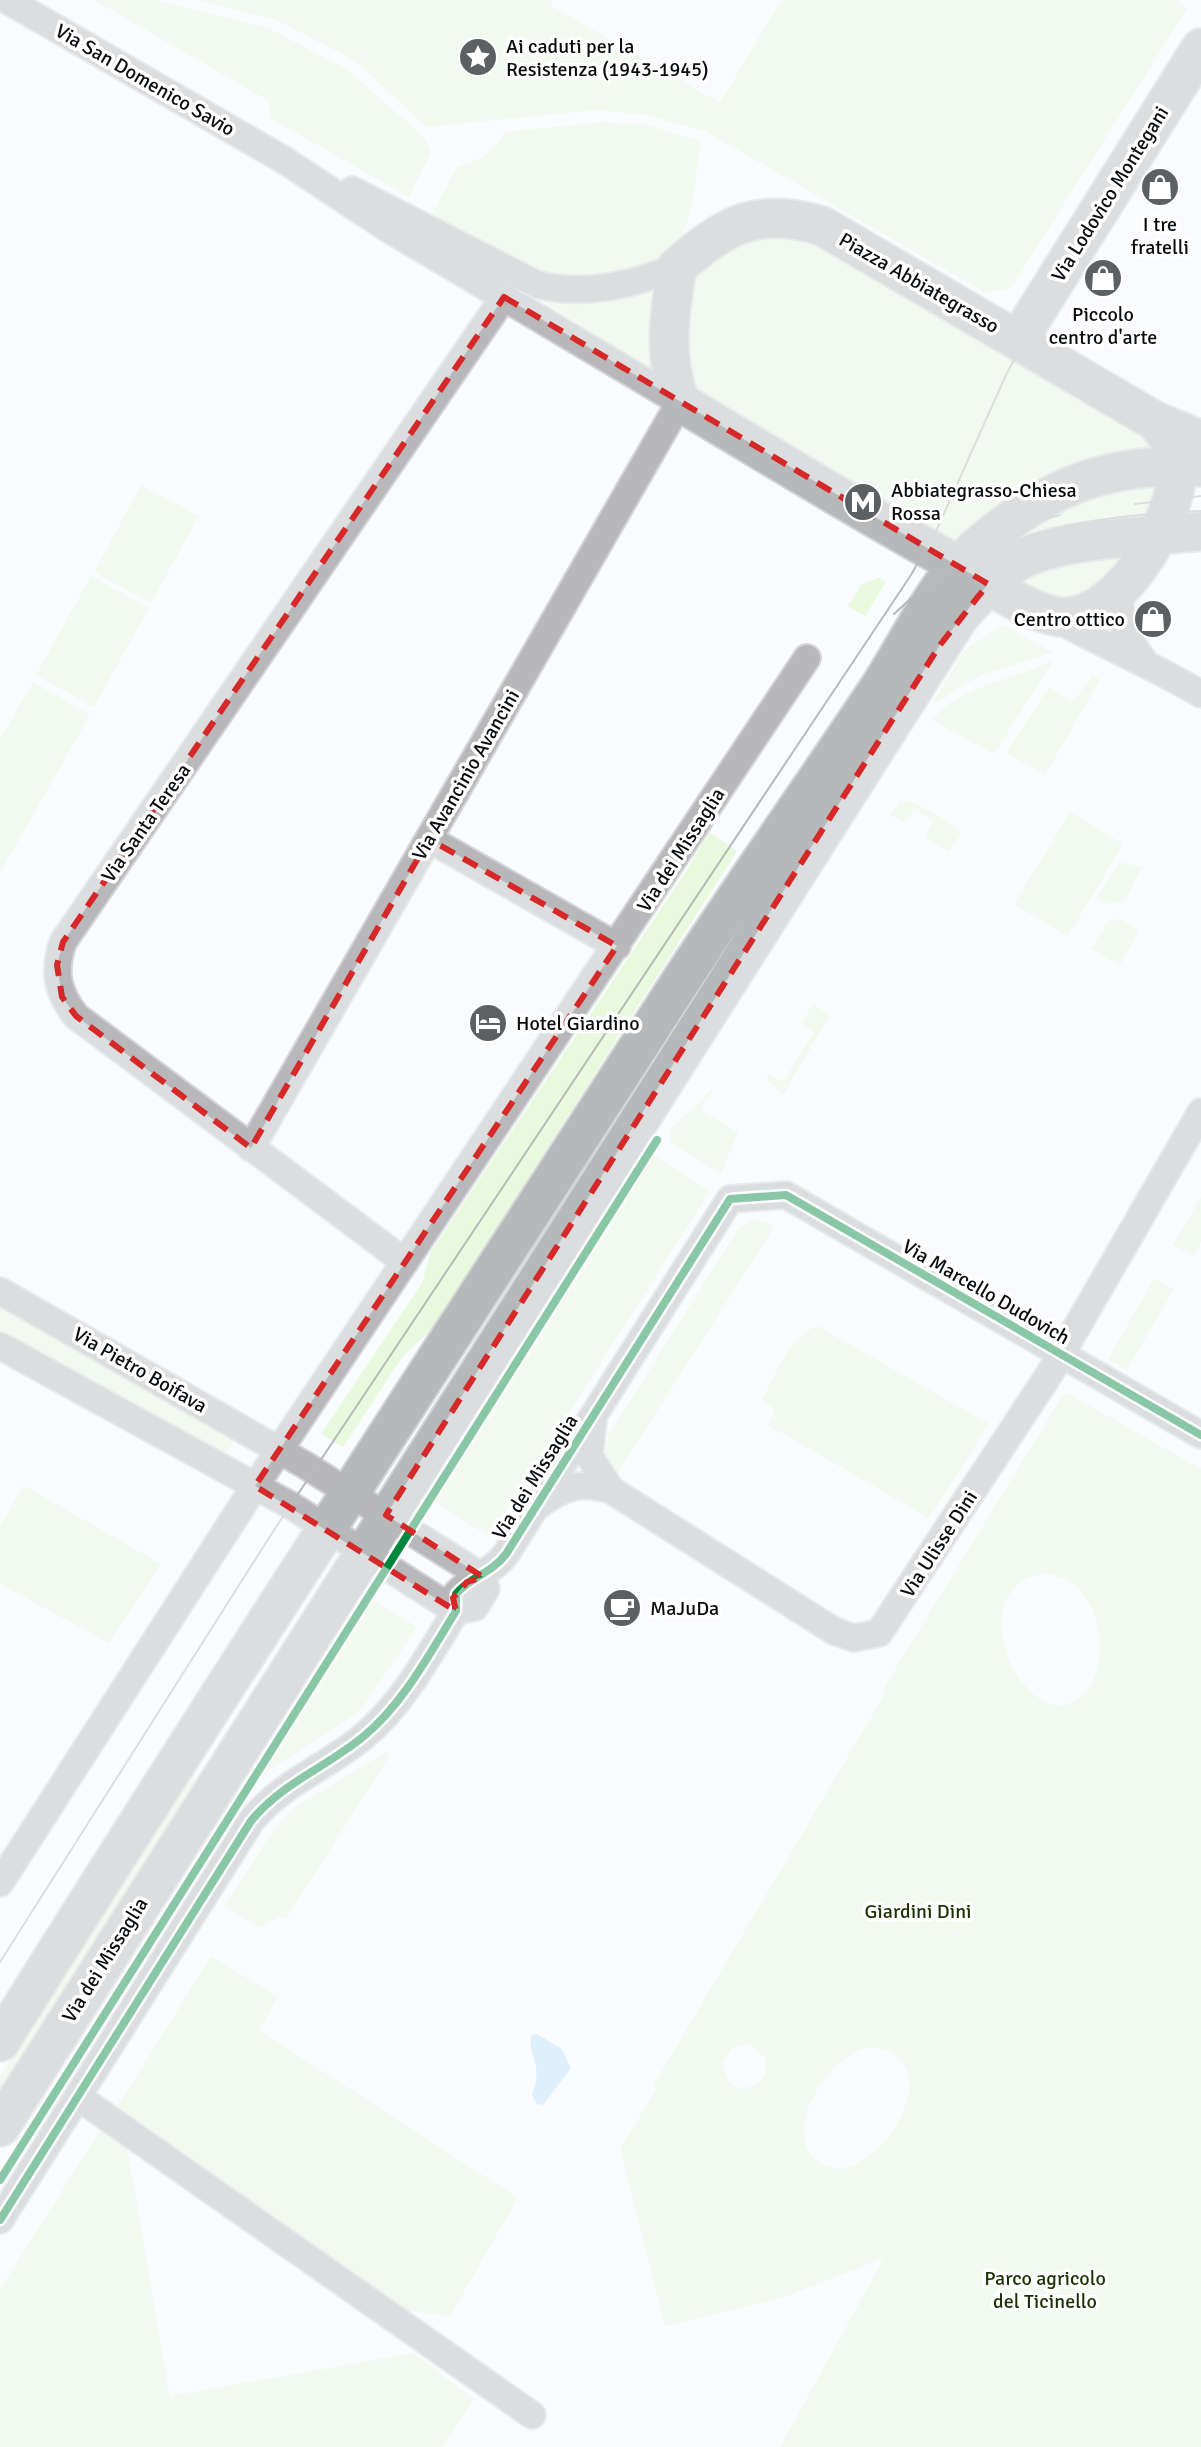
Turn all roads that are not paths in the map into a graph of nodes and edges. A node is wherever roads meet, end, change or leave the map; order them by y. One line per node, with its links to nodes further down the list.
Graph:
1 (7, 0): 4 (street, Via San Domenico Savio)
2 (1201, 48): 5 (main road, Via Lodovico Montegani)
3 (677, 267): 4 (street, Piazza Abbiategrasso); 5 (main road, Piazza Abbiategrasso); 6 (main road)
4 (510, 287): 6 (street); 19 (street, Via Santa Teresa)
5 (1018, 340): 7 (main road, Piazza Abbiategrasso)
6 (680, 402): 10 (main road); 16 (street, Via Avancinio Avancini)
7 (1193, 457): 9 (main road); 10 (main road)
8 (1201, 531): 9 (main road)
9 (1155, 536): 10 (main road); 11 (main road)
10 (972, 574): 12 (main road); 30 (main road); 32 (main road, Via dei Missaglia)
11 (1121, 591): 12 (main road); 14 (street)
12 (1051, 616): 14 (street)
13 (807, 658): 17 (street, Via dei Missaglia)
14 (1144, 661): 15 (street)
15 (1201, 694)
16 (429, 839): 17 (street); 19 (street, Via Avancinio Avancini)
17 (617, 946): 21 (street, Via dei Missaglia)
18 (1201, 1112): 24 (street, Via Ulisse Dini)
19 (251, 1148): 21 (street, Via Santa Teresa)
20 (749, 1198): 24 (street, Via Marcello Dudovich); 25 (street, Via dei Missaglia)
21 (405, 1262): 27 (street, Via dei Missaglia)
22 (0, 1291): 27 (street, Via Pietro Boifava)
23 (0, 1346): 28 (street)
24 (1061, 1354): 26 (street, Via Marcello Dudovich); 29 (street, Via Ulisse Dini)
25 (600, 1406): 29 (street, Via dei Missaglia); 31 (street, Via dei Missaglia)
26 (1201, 1435)
27 (279, 1450): 28 (street, Via dei Missaglia); 30 (street, Via Pietro Boifava)
28 (255, 1486): 33 (street); 37 (street, Via dei Missaglia)
29 (611, 1490): 31 (street, Via Ulisse Dini)
30 (352, 1493): 32 (street); 33 (main road)
31 (534, 1510): 35 (street, Via dei Missaglia)
32 (386, 1515): 34 (main road, Via dei Missaglia); 35 (street)
33 (329, 1528): 34 (street); 38 (main road)
34 (364, 1550): 36 (street); 40 (main road, Via dei Missaglia)
35 (483, 1577): 36 (street, Via dei Missaglia)
36 (456, 1611): 39 (street, Via dei Missaglia)
37 (0, 1883)
38 (0, 2042)
39 (78, 2097): 41 (street, Via dei Missaglia); 42 (street)
40 (0, 2127)
41 (0, 2220)
42 (532, 2415)

